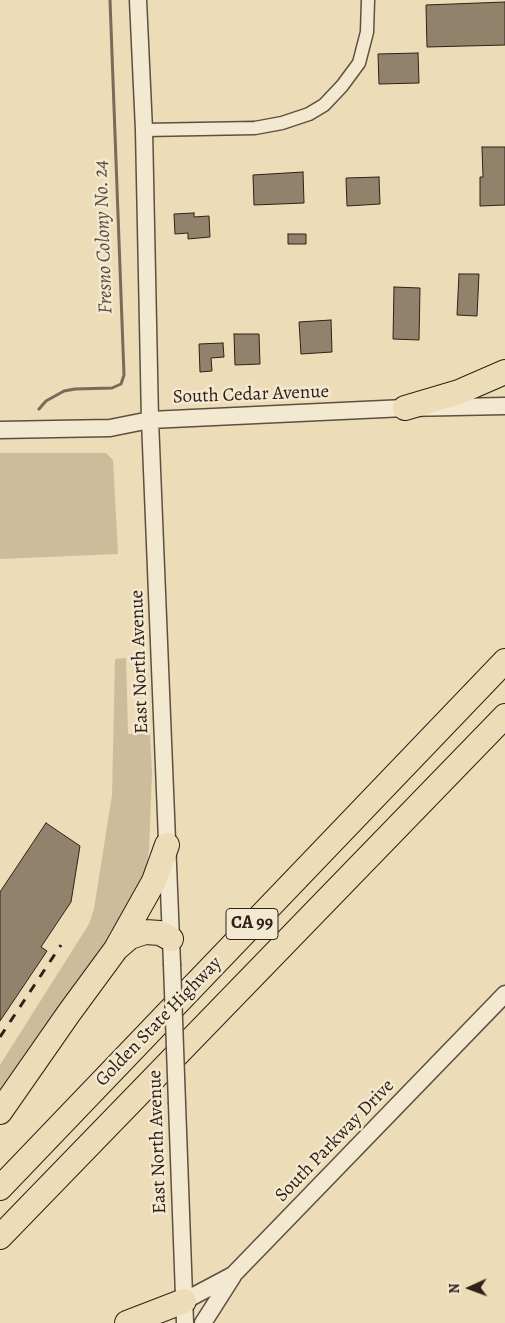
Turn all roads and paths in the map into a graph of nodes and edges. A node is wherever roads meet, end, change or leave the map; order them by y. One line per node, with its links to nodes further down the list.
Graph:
1 (138, 0): 3 (street, East North Avenue)
2 (368, 0): 3 (street)
3 (144, 130): 7 (street, East North Avenue)
4 (505, 372): 6 (highway)
5 (505, 406): 6 (street, South Cedar Avenue)
6 (405, 408): 7 (street, South Cedar Avenue)
7 (150, 420): 8 (street, South Cedar Avenue); 11 (street, East North Avenue)
8 (0, 430)
9 (505, 661): 16 (highway, Golden State Highway / CA 99)
10 (505, 716): 17 (highway, Golden State Highway / CA 99)
11 (167, 846): 12 (street, East North Avenue); 13 (highway)
12 (171, 939): 13 (highway); 19 (street, East North Avenue, bridge)
13 (116, 949): 15 (highway)
14 (505, 994): 18 (street, South Parkway Drive)
15 (0, 1112)
16 (0, 1188)
17 (0, 1238)
18 (234, 1275): 19 (street, South Parkway Drive); 21 (street)
19 (184, 1312): 20 (highway)
20 (140, 1322)
21 (203, 1323)

